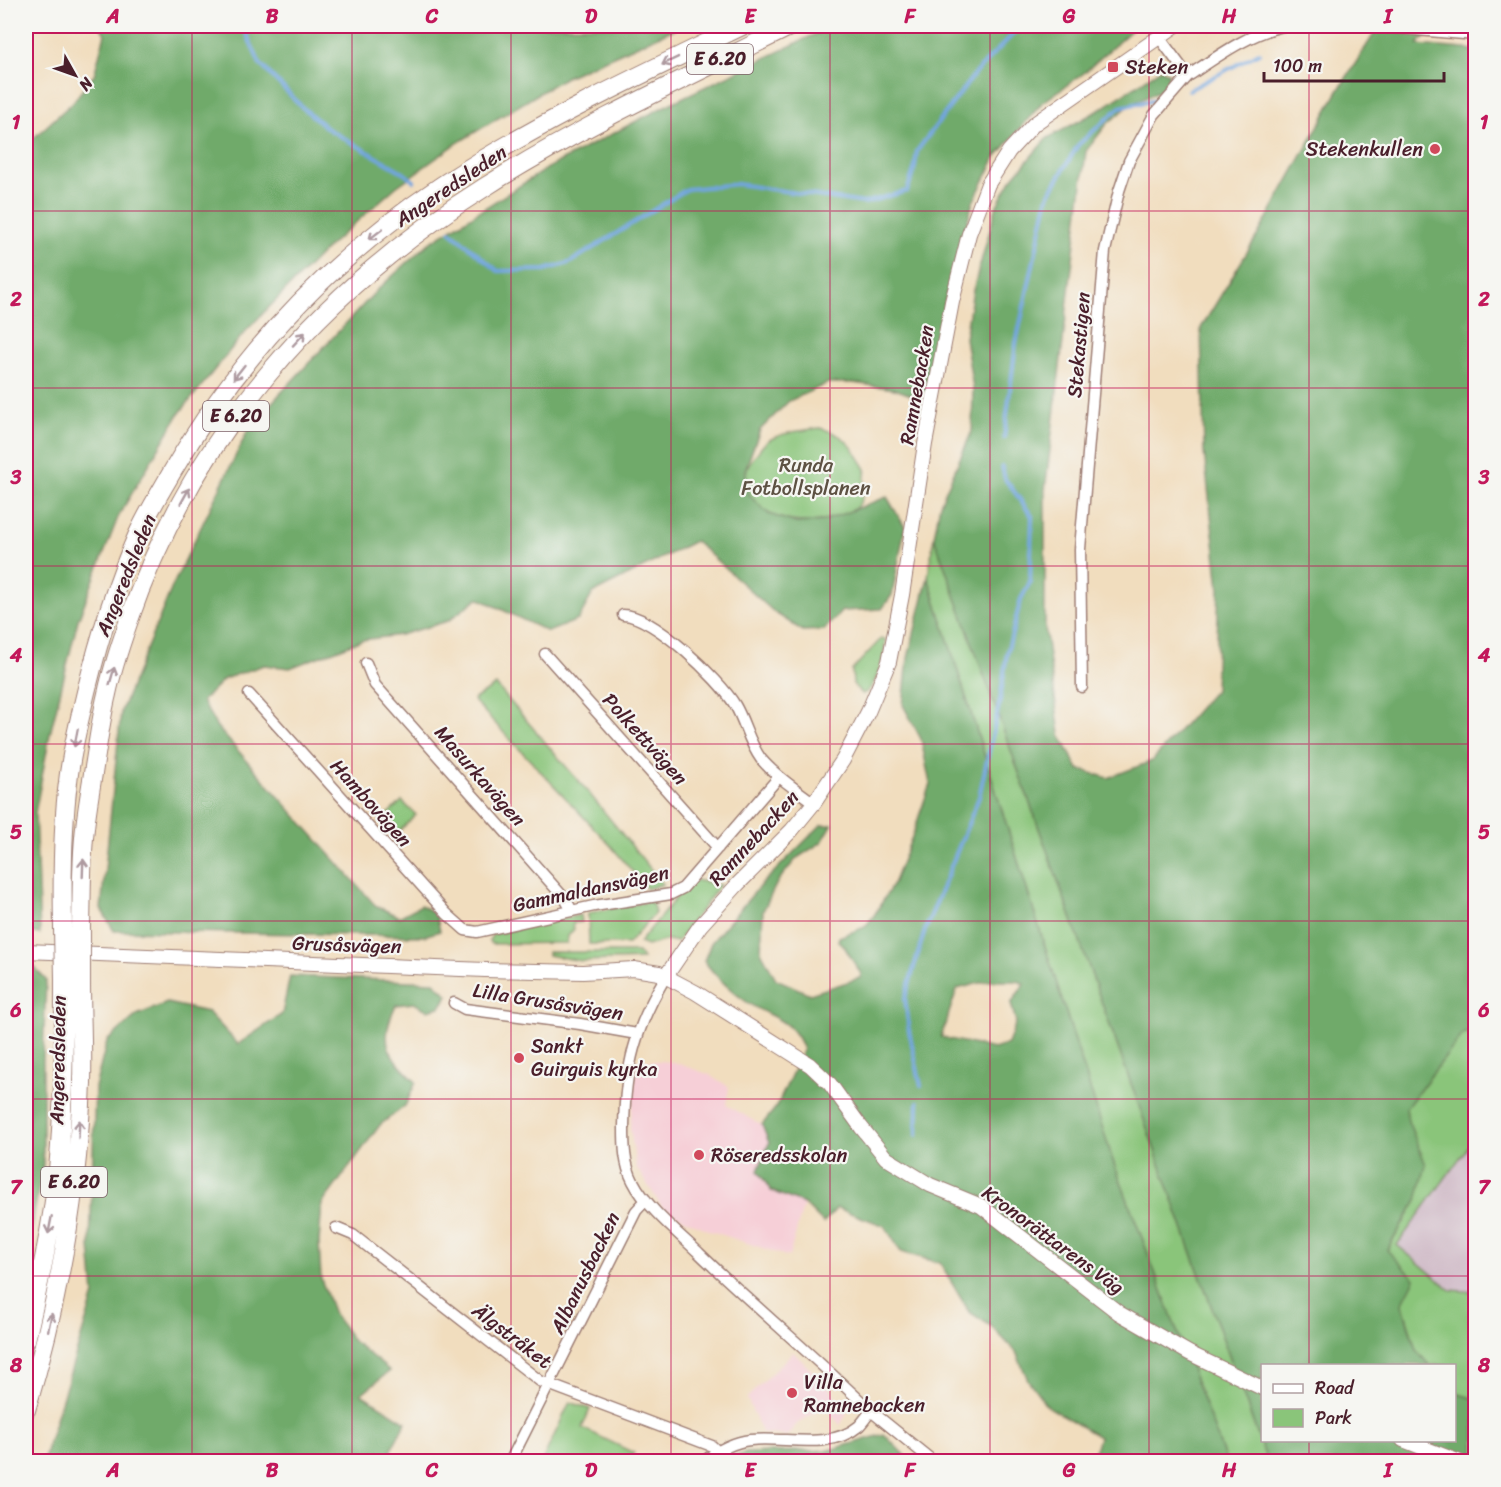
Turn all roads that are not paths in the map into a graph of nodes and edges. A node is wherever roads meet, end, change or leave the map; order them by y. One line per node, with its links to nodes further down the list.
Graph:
1 (741, 26): 18 (highway, Angeredsleden / E 6.20, one-way to 18)
2 (791, 26): 18 (highway, Angeredsleden / E 6.20, one-way to 2)
3 (1175, 26): 7 (street, Ramnebacken)
4 (1283, 26): 8 (street)
5 (1369, 26): 6 (street)
6 (1476, 36)
7 (1159, 37): 8 (street); 15 (street, Ramnebacken)
8 (1188, 76): 12 (street, Stekastigen)
9 (623, 615): 14 (street)
10 (545, 654): 16 (street, Polkettvägen)
11 (366, 663): 17 (street, Masurkavägen)
12 (1082, 687)
13 (249, 694): 19 (street, Hambovägen)
14 (778, 777): 15 (street); 16 (street, Gammaldansvägen)
15 (814, 803): 21 (street, Ramnebacken)
16 (718, 848): 17 (street, Gammaldansvägen)
17 (572, 911): 19 (street, Gammaldansvägen)
18 (72, 927): 22 (highway, Angeredsleden / E 6.20, bridge)
19 (470, 932)
20 (26, 951): 21 (street, Grusåsvägen)
21 (666, 976): 24 (street, Ramnebacken); 29 (street, Kronorättarens Väg)
22 (72, 980): 27 (highway, Angeredsleden / E 6.20, one-way to 27); 30 (highway, Angeredsleden / E 6.20, one-way to 22)
23 (454, 1003): 24 (street, Lilla Grusåsvägen)
24 (637, 1034): 25 (street, Ramnebacken)
25 (646, 1200): 28 (street, Albanusbacken); 31 (street, Ramnebacken)
26 (336, 1228): 28 (street, Älgstråket)
27 (26, 1340)
28 (549, 1386): 33 (street, Älgstråket); 34 (street, Albanusbacken)
29 (1261, 1388)
30 (26, 1410)
31 (871, 1411): 33 (street); 36 (street, Ramnebacken)
32 (1408, 1442): 37 (street)
33 (717, 1451): 35 (street)
34 (510, 1461)
35 (704, 1461)
36 (934, 1461)
37 (1460, 1461)

